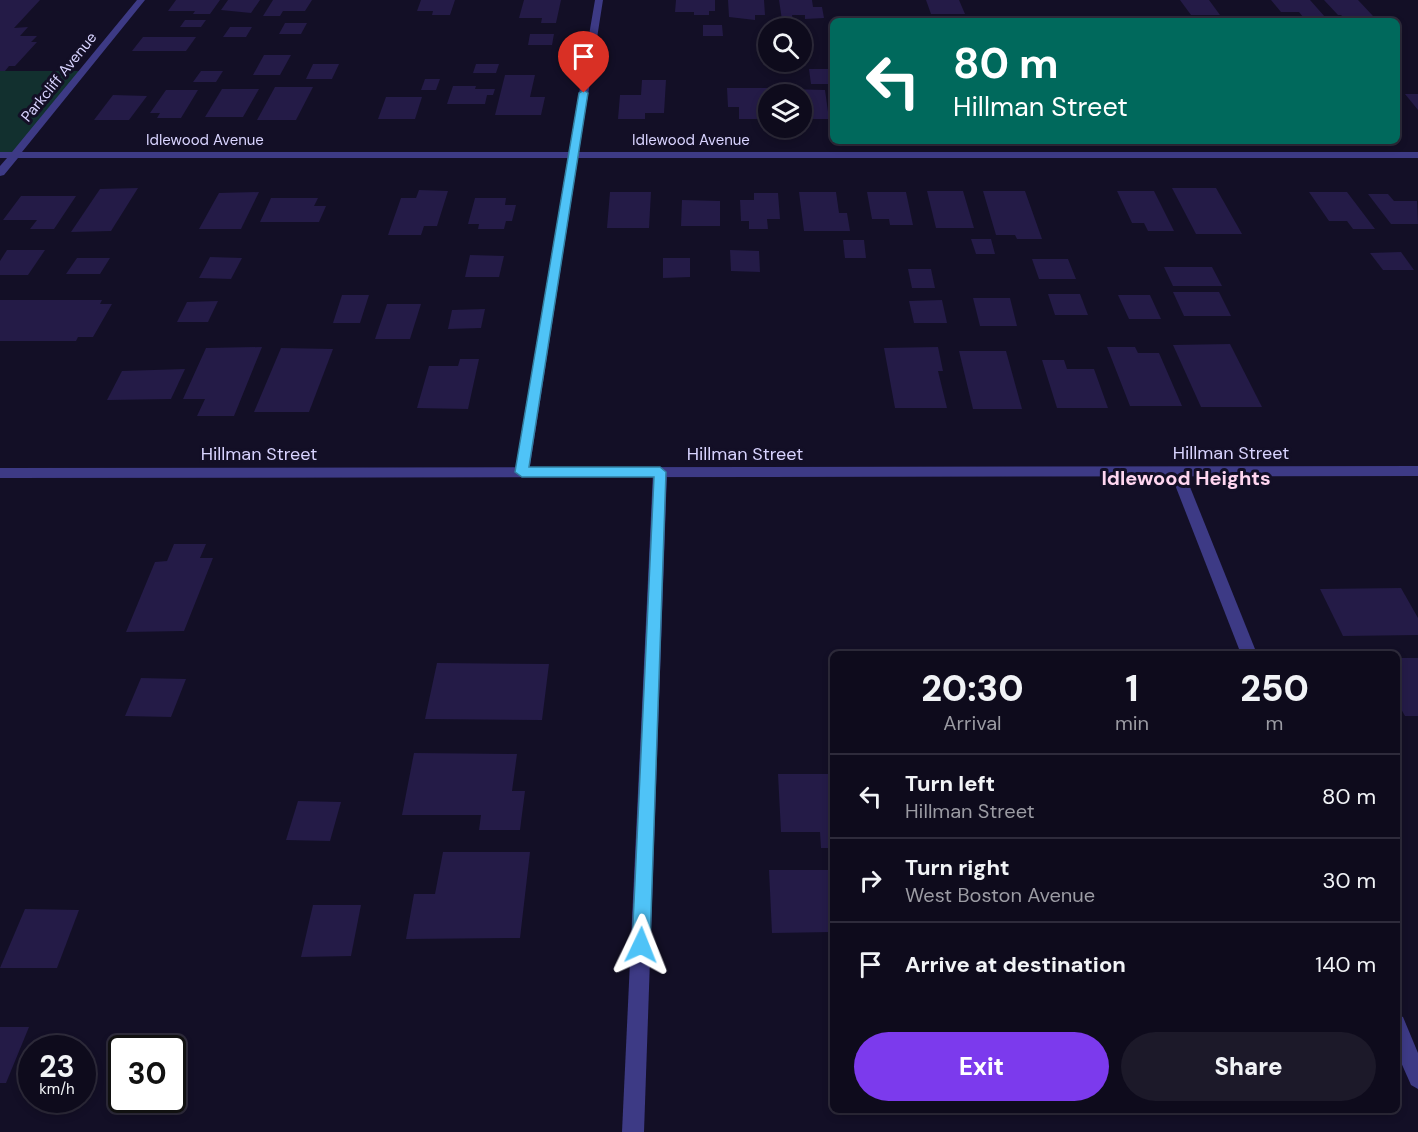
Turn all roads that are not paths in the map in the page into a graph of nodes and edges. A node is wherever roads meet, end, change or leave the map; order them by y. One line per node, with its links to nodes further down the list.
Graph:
1 (141, 0): 4 (street, Parkcliff Avenue)
2 (599, 0): 5 (street)
3 (0, 155): 4 (street, Idlewood Avenue)
4 (15, 155): 5 (street, Idlewood Avenue); 7 (street, Parkcliff Avenue)
5 (573, 155): 6 (street, Idlewood Avenue); 10 (street)
6 (1418, 155)
7 (0, 173)
8 (1418, 471): 12 (street, Hillman Street)
9 (0, 472): 10 (street, Hillman Street)
10 (522, 472): 11 (street, Hillman Street)
11 (660, 472): 12 (street, Hillman Street); 16 (street)
12 (1177, 472): 13 (street)
13 (1248, 651)
14 (1400, 1034): 15 (street)
15 (1418, 1078)
16 (633, 1132)

